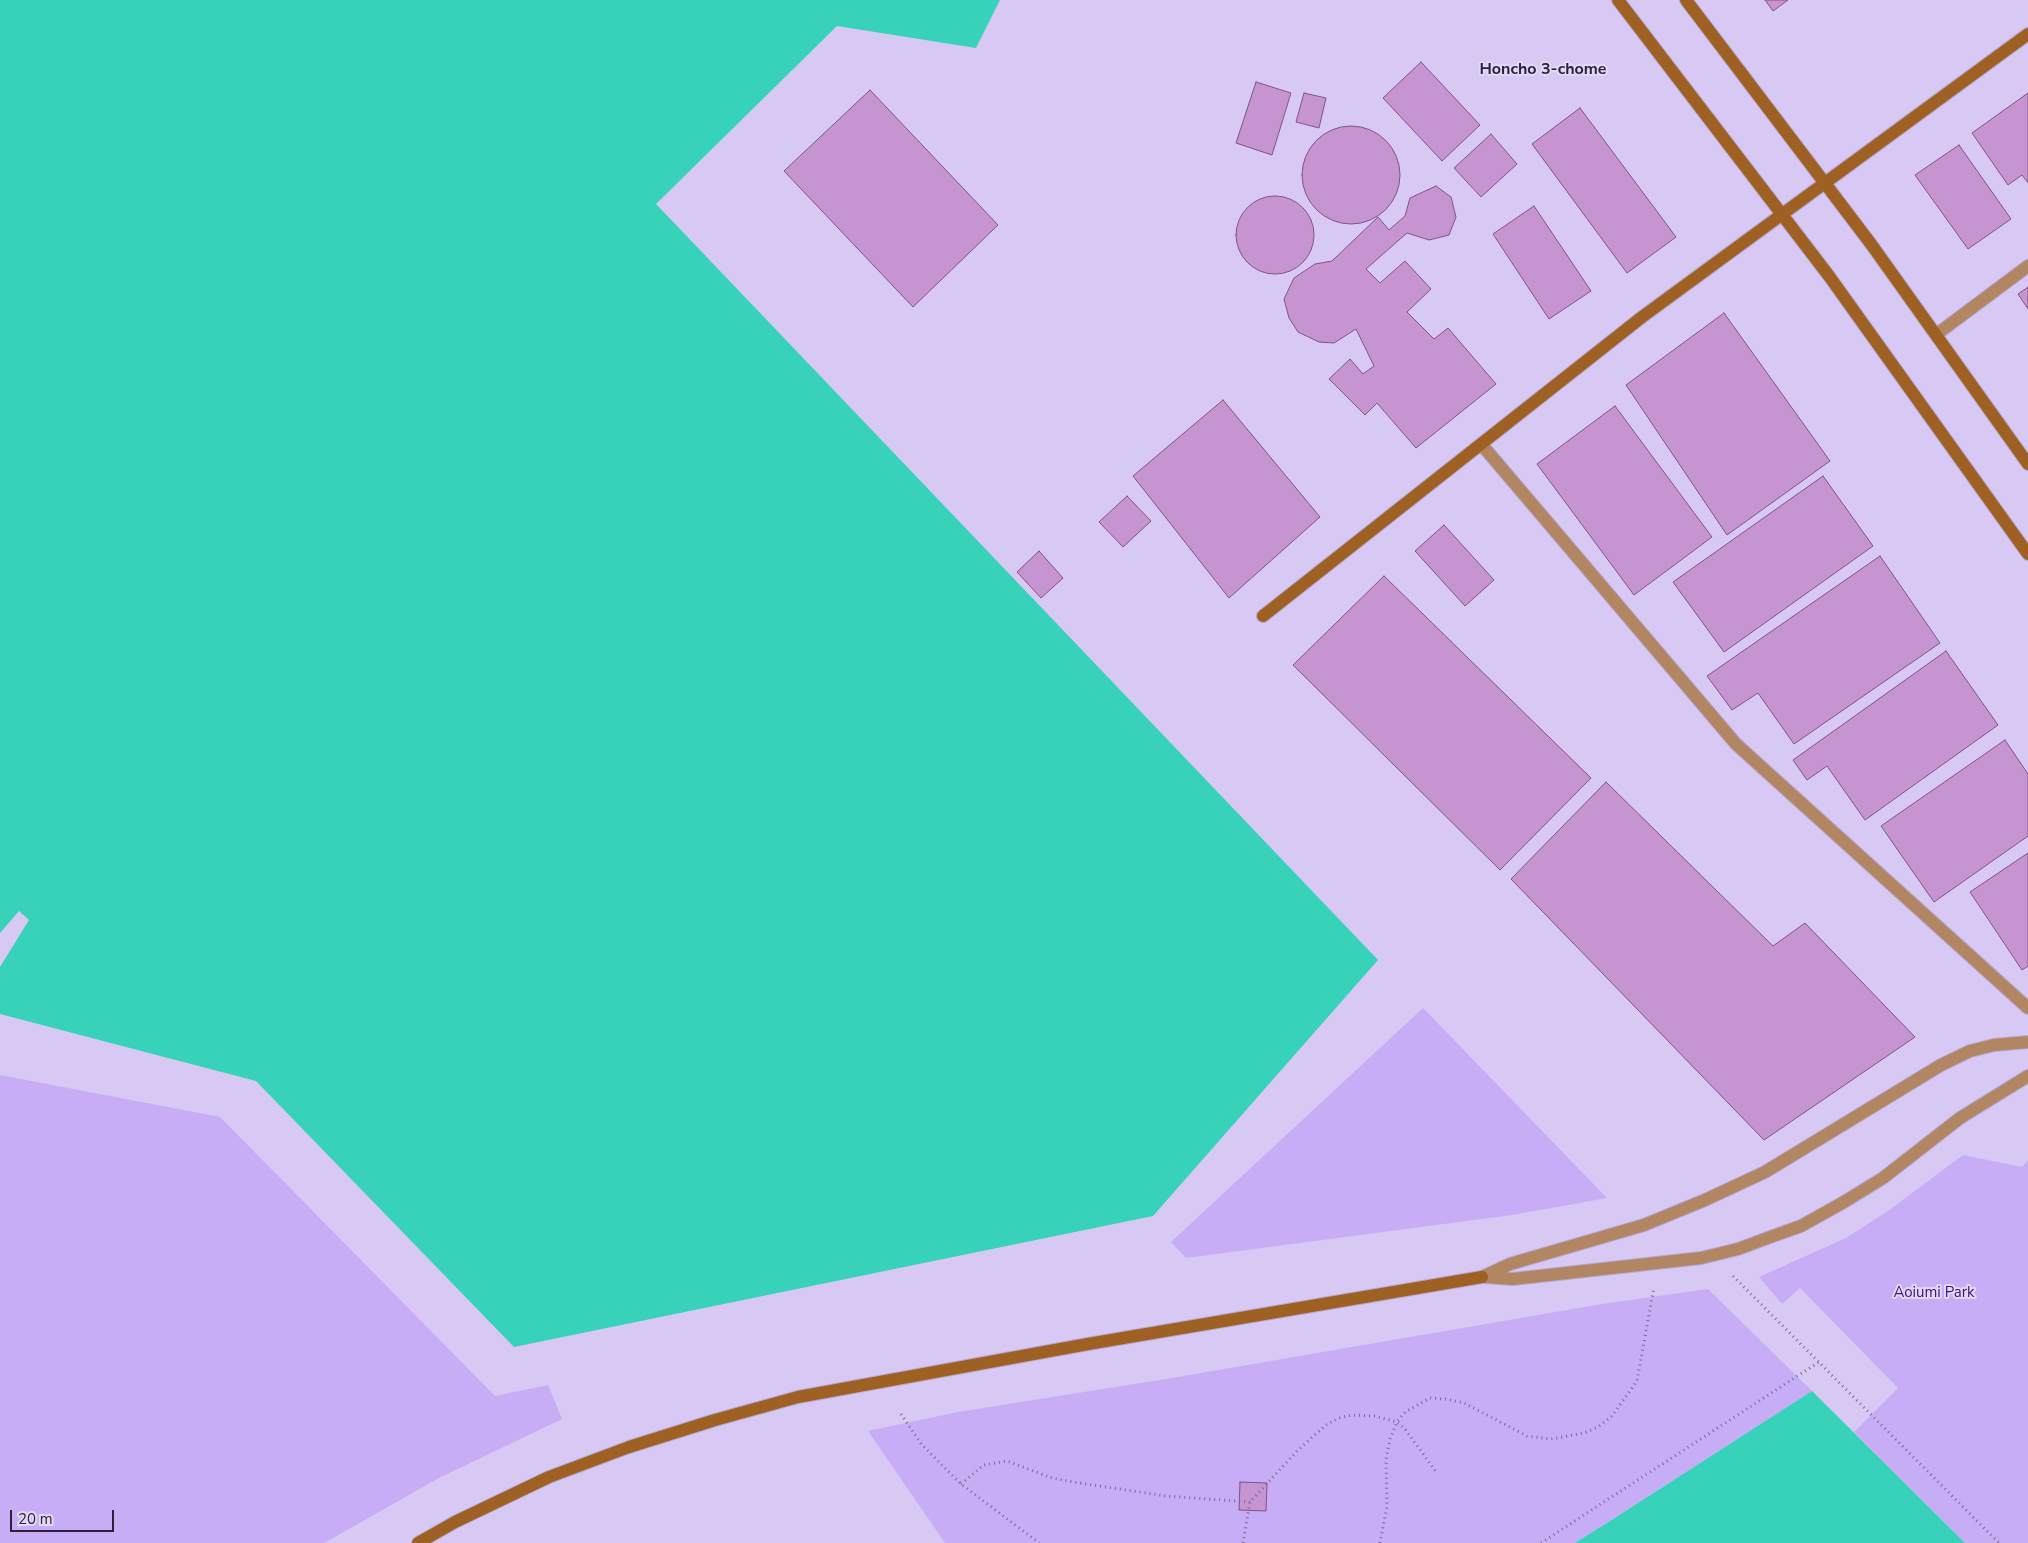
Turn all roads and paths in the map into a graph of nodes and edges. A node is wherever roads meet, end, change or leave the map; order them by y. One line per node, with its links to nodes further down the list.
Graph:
1 (1618, 0): 5 (street)
2 (1686, 0): 4 (street)
3 (2028, 34): 4 (street)
4 (1825, 184): 5 (street); 7 (street)
5 (1781, 215): 8 (street); 10 (street)
6 (2028, 266): 7 (street)
7 (1937, 334): 9 (street)
8 (1482, 445): 11 (street); 12 (street)
9 (2028, 464)
10 (2028, 554)
11 (1263, 616)
12 (2028, 1008)
13 (2028, 1042): 16 (street)
14 (2028, 1076): 16 (street)
15 (1732, 1274): 18 (path)
16 (1482, 1277): 24 (street)
17 (1654, 1286): 20 (path)
18 (1819, 1362): 28 (path); 29 (path)
19 (901, 1414): 22 (path)
20 (1397, 1422): 21 (path); 23 (path); 27 (path)
21 (1437, 1473)
22 (961, 1484): 23 (path); 25 (path)
23 (1250, 1502): 26 (path)
24 (418, 1543)
25 (1039, 1543)
26 (1243, 1543)
27 (1380, 1543)
28 (1541, 1543)
29 (1999, 1543)

